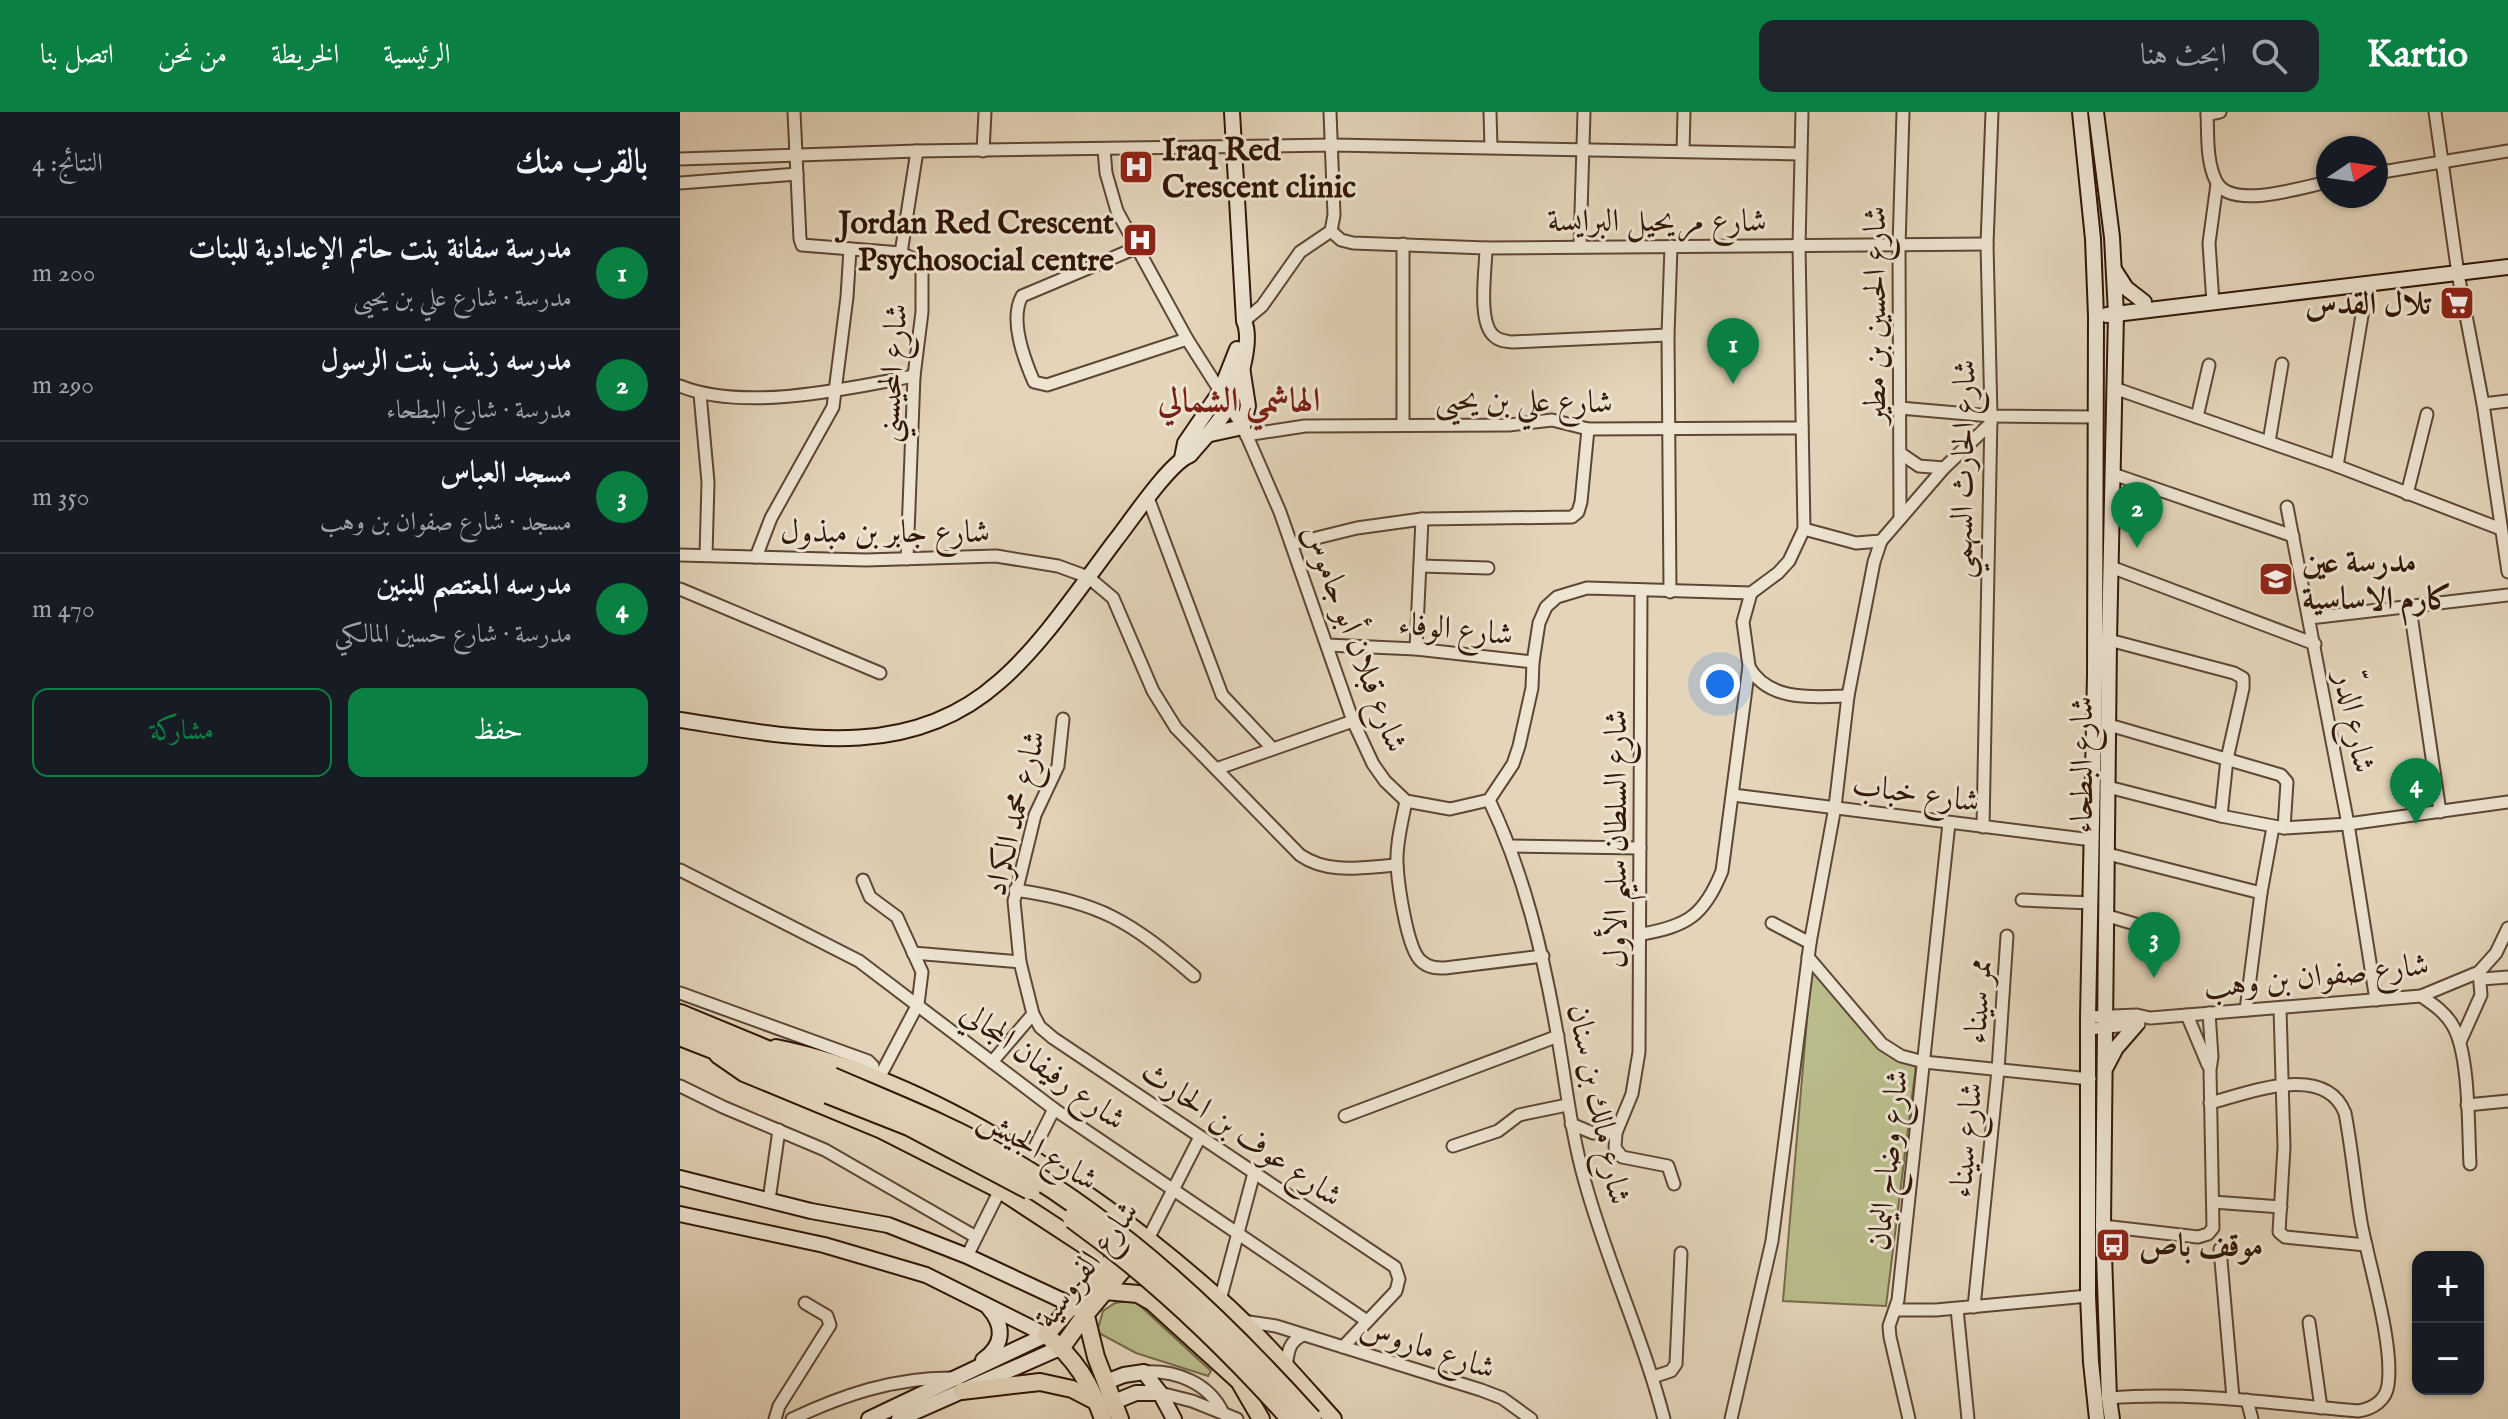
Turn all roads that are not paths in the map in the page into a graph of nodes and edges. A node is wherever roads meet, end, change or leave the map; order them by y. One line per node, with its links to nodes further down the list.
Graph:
1 (794, 112): 25 (street)
2 (985, 112): 21 (street)
3 (1232, 112): 16 (street)
4 (1330, 112): 15 (street)
5 (1490, 112): 17 (street)
6 (1584, 112): 18 (street)
7 (1684, 112): 22 (street)
8 (1802, 112): 24 (street)
9 (1903, 112): 39 (street, شارع الحسين بن مطير)
10 (1992, 112): 35 (street, شارع الحارث السهمي)
11 (2080, 112): 52 (street, شارع البطحاء)
12 (2096, 112): 45 (street, شارع البطحاء)
13 (2435, 112): 27 (street)
14 (2211, 113): 31 (street)
15 (1333, 145): 16 (street); 17 (street); 33 (street)
16 (1233, 146): 19 (street); 53 (street)
17 (1491, 147): 18 (street)
18 (1583, 148): 22 (street); 36 (street)
19 (1104, 149): 21 (street); 40 (street, شارع قبلان أبو جاموس)
20 (917, 151): 21 (street); 25 (street); 43 (street)
21 (983, 151)
22 (1683, 151): 24 (street)
23 (2508, 151): 27 (street)
24 (1800, 154): 38 (street)
25 (795, 155): 26 (street); 29 (street)
26 (680, 159)
27 (2442, 161): 28 (street); 46 (street)
28 (2388, 171)
29 (797, 174): 30 (street); 42 (street)
30 (680, 183)
31 (2217, 184): 32 (street); 49 (street)
32 (2316, 184)
33 (1332, 228): 34 (street, شارع مريحيل البرايسة); 53 (street)
34 (1403, 244): 41 (street, شارع مريحيل البرايسة); 73 (street)
35 (1987, 244): 39 (street, شارع مريحيل البرايسة); 72 (street, شارع الحارث السهمي)
36 (1580, 246): 37 (street, شارع مريحيل البرايسة); 41 (street, شارع مريحيل البرايسة)
37 (1671, 246): 38 (street, شارع مريحيل البرايسة); 54 (street)
38 (1799, 246): 39 (street, شارع مريحيل البرايسة); 75 (street)
39 (1899, 246): 68 (street, شارع الحسين بن مطير)
40 (1136, 248): 55 (street, شارع قبلان أبو جاموس); 55 (street)
41 (1486, 248): 54 (street)
42 (850, 249): 43 (street); 62 (street)
43 (901, 253): 59 (street, شارع المحيسني)
44 (2508, 267): 46 (street)
45 (2114, 268): 48 (street); 50 (street, شارع البطحاء)
46 (2458, 274): 47 (street); 66 (street)
47 (2367, 285): 49 (street); 82 (street)
48 (2144, 302): 50 (street); 51 (street)
49 (2213, 303): 51 (street)
50 (2115, 309): 51 (street); 52 (street); 61 (street, شارع البطحاء)
51 (2158, 309)
52 (2096, 311): 70 (street, شارع البطحاء)
53 (1244, 321): 58 (street); 63 (street)
54 (1668, 335): 74 (street)
55 (1187, 339): 63 (street, شارع قبلان أبو جاموس)
56 (2282, 364): 79 (street)
57 (2209, 365): 71 (street)
58 (1242, 366): 67 (street); 77 (street)
59 (914, 376): 62 (street); 98 (street, شارع المحيسني)
60 (680, 386): 64 (street)
61 (2114, 388): 71 (street); 84 (street, شارع البطحاء)
62 (837, 391): 64 (street); 97 (street)
63 (1220, 392): 67 (street, شارع قبلان أبو جاموس); 81 (street)
64 (700, 394): 96 (street)
65 (2508, 401): 66 (street)
66 (2483, 404): 91 (street)
67 (1229, 405): 77 (street, شارع قبلان أبو جاموس); 78 (street)
68 (1900, 408): 72 (street); 80 (street, شارع الحسين بن مطير)
69 (2427, 414): 85 (street)
70 (2095, 417): 72 (street); 138 (street, شارع البطحاء)
71 (2197, 417): 79 (street)
72 (1991, 419): 83 (street); 136 (street, شارع الحارث السهمي)
73 (1403, 424): 76 (street, شارع علي بن يحيى); 77 (street, شارع علي بن يحيى)
74 (1668, 427): 75 (street, شارع علي بن يحيى); 76 (street, شارع علي بن يحيى); 106 (street)
75 (1802, 428): 90 (street)
76 (1588, 429): 88 (street)
77 (1245, 431): 78 (street); 94 (street, شارع قبلان أبو جاموس)
78 (1206, 435): 81 (street)
79 (2269, 442): 82 (street)
80 (1900, 453): 83 (street); 89 (street, شارع الحسين بن مطير)
81 (1182, 458): 86 (street)
82 (2337, 466): 85 (street)
83 (1944, 468): 89 (street)
84 (2113, 474): 92 (street); 100 (street, شارع البطحاء)
85 (2407, 494): 91 (street)
86 (1148, 498): 103 (street); 123 (street)
87 (2287, 507): 92 (street, شارع الدرّ)
88 (1422, 519): 94 (street); 99 (street)
89 (1900, 519): 93 (street)
90 (1804, 529): 93 (street); 107 (street)
91 (2501, 529): 102 (street)
92 (2293, 536): 110 (street, شارع الدرّ)
93 (1881, 541): 118 (street)
94 (1292, 544): 113 (street, شارع قبلان أبو جاموس)
95 (680, 555): 96 (street, شارع جابر بن مبذول)
96 (706, 555): 97 (street, شارع جابر بن مبذول)
97 (756, 557): 98 (street, شارع جابر بن مبذول)
98 (907, 559): 103 (street, شارع جابر بن مبذول)
99 (1420, 566): 101 (street); 114 (street)
100 (2111, 567): 111 (street, شارع البطحاء); 112 (street, شارع الدرّ)
101 (1488, 568)
102 (2508, 572)
103 (1088, 577): 120 (street); 125 (street)
104 (680, 589): 117 (street)
105 (1641, 590): 106 (street); 115 (street); 140 (street, شارع السلطان سليم الأول)
106 (1670, 592): 107 (street)
107 (1751, 593): 116 (street)
108 (2508, 595): 109 (street)
109 (2410, 608): 110 (street); 132 (street)
110 (2310, 618): 112 (street, شارع الدرّ)
111 (2109, 640): 122 (street, شارع البطحاء); 124 (street)
112 (2315, 644): 135 (street, شارع الدرّ)
113 (1327, 645): 114 (street, شارع الوفاء); 121 (street, شارع قبلان أبو جاموس)
114 (1416, 649): 115 (street, شارع الوفاء)
115 (1533, 662): 128 (street)
116 (1749, 666): 118 (street); 127 (street)
117 (880, 673)
118 (1848, 696): 131 (street)
119 (1063, 719): 145 (street, شارع محمد الكراد)
120 (680, 720)
121 (1353, 721): 123 (street); 129 (street, شارع قبلان أبو جاموس)
122 (2109, 725): 124 (street); 126 (street, شارع البطحاء)
123 (1272, 748): 125 (street)
124 (2227, 759): 133 (street); 137 (street)
125 (1216, 769): 142 (street)
126 (2108, 787): 133 (street); 141 (street, شارع البطحاء)
127 (1733, 795): 131 (street, شارع خباب); 153 (street)
128 (1489, 800): 129 (street); 139 (street, شارع مالك بن سنان)
129 (1406, 801): 142 (street)
130 (2508, 802): 132 (street)
131 (1835, 807): 134 (street, شارع خباب); 155 (street)
132 (2440, 812): 135 (street)
133 (2221, 816): 137 (street)
134 (1949, 823): 136 (street, شارع خباب); 182 (street, شارع وضاح اليمان)
135 (2348, 824): 137 (street); 165 (street, شارع الدرّ)
136 (1983, 827): 138 (street, شارع خباب)
137 (2279, 827): 146 (street)
138 (2092, 840): 148 (street, شارع البطحاء)
139 (1510, 846): 140 (street); 157 (street, شارع مالك بن سنان)
140 (1640, 848): 153 (street, شارع السلطان سليم الأول)
141 (2108, 854): 146 (street); 149 (street, شارع البطحاء)
142 (1397, 865): 157 (street)
143 (680, 870): 166 (street, شارع رفيفان المجالي)
144 (863, 880): 156 (street)
145 (1015, 890): 159 (street, شارع محمد الكراد); 160 (street)
146 (2261, 893): 168 (street)
147 (2022, 900): 148 (street)
148 (2091, 903): 175 (street, شارع البطحاء)
149 (2108, 916): 152 (street); 174 (street, شارع البطحاء)
150 (1772, 923): 155 (street)
151 (2508, 928): 161 (street)
152 (2152, 929)
153 (1642, 934): 199 (street, شارع السلطان سليم الأول)
154 (2007, 936): 184 (street, ممر سيناء)
155 (1810, 943): 158 (street)
156 (913, 953): 159 (street); 166 (street)
157 (1543, 956): 178 (street, شارع مالك بن سنان)
158 (1808, 957): 182 (street); 266 (street)
159 (1020, 962): 170 (street, شارع محمد الكراد)
160 (1194, 976)
161 (2480, 976): 162 (street); 164 (street, شارع صفوان بن وهب); 179 (street)
162 (2508, 977)
163 (680, 993): 183 (street)
164 (2421, 996): 165 (street, شارع صفوان بن وهب); 179 (street)
165 (2376, 1000): 167 (street, شارع صفوان بن وهب)
166 (918, 1004): 181 (street, شارع رفيفان المجالي); 187 (street)
167 (2280, 1008): 168 (street, شارع صفوان بن وهب); 190 (street)
168 (2246, 1010): 169 (street, شارع صفوان بن وهب)
169 (2209, 1013): 172 (street, شارع صفوان بن وهب); 185 (street)
170 (1033, 1014): 181 (street); 200 (street, شارع عوف بن الحارث)
171 (680, 1015): 183 (highway, شارع الجيش)
172 (2187, 1015): 173 (street, شارع صفوان بن وهب); 185 (street)
173 (2150, 1018): 174 (street, شارع صفوان بن وهب); 176 (street, شارع صفوان بن وهب)
174 (2105, 1022): 175 (street, شارع صفوان بن وهب); 176 (street, شارع صفوان بن وهب); 186 (street, شارع البطحاء)
175 (2088, 1023): 188 (street, شارع البطحاء)
176 (2136, 1025): 186 (street)
177 (680, 1035): 180 (highway, شارع الجيش)
178 (1558, 1036): 193 (street, شارع مالك بن سنان); 196 (street)
179 (2460, 1042): 194 (street)
180 (708, 1046): 183 (highway, شارع الجيش); 208 (main road)
181 (992, 1062): 195 (street, شارع رفيفان المجالي)
182 (1924, 1062): 184 (street); 230 (street, شارع وضاح اليمان)
183 (830, 1070): 187 (main road); 261 (highway, شارع الجيش, bridge); 262 (highway, شارع الجيش, bridge)
184 (1998, 1070): 188 (street, شارع سيناء); 227 (street, شارع سيناء)
185 (2210, 1070): 192 (street)
186 (2104, 1071): 213 (street, شارع البطحاء)
187 (876, 1079): 202 (main road)
188 (2090, 1079): 223 (street, شارع البطحاء)
189 (680, 1086): 198 (street)
190 (2282, 1086): 192 (street); 211 (street); 217 (street)
191 (2508, 1101): 194 (street)
192 (2210, 1103): 210 (street)
193 (1567, 1105): 197 (street, شارع مالك بن سنان); 201 (street)
194 (2467, 1105): 203 (street)
195 (1054, 1109): 202 (street); 207 (street, شارع رفيفان المجالي)
196 (1345, 1116)
197 (1571, 1124): 199 (street); 241 (street, شارع مالك بن سنان)
198 (779, 1130): 209 (street); 216 (street)
199 (1616, 1133): 206 (street)
200 (1200, 1137): 204 (street, شارع عوف بن الحارث); 207 (street, شارع الفروسية)
201 (1453, 1146)
202 (1030, 1157): 215 (main road)
203 (2470, 1164)
204 (1254, 1173): 214 (street); 232 (street, شارع عوف بن الحارث)
205 (680, 1178): 209 (street)
206 (1674, 1184)
207 (1174, 1188): 214 (street, شارع رفيفان المجالي); 215 (street, شارع الفروسية)
208 (1000, 1190): 216 (street); 221 (main road)
209 (769, 1200): 220 (street)
210 (2213, 1202): 211 (street); 213 (street)
211 (2281, 1207): 217 (street)
212 (680, 1214): 225 (street)
213 (2103, 1226): 250 (street, شارع البطحاء)
214 (1238, 1233): 224 (street); 232 (street, شارع رفيفان المجالي)
215 (1143, 1235): 221 (main road, شارع الفروسية); 222 (main road, شارع الفروسية); 224 (main road)
216 (976, 1237): 220 (street)
217 (2366, 1245): 249 (street)
218 (2220, 1249): 246 (street)
219 (1681, 1253): 241 (street)
220 (967, 1256): 229 (street)
221 (1100, 1274): 229 (main road, شارع الفروسية)
222 (1105, 1291): 229 (main road, شارع الفروسية); 260 (main road)
223 (2088, 1296): 227 (street); 250 (street, شارع البطحاء)
224 (1220, 1300): 231 (main road)
225 (983, 1301): 234 (street); 239 (street)
226 (805, 1303): 252 (street)
227 (1974, 1307): 228 (street)
228 (1957, 1309): 230 (street); 268 (street)
229 (1078, 1310): 234 (main road, شارع الفروسية); 236 (main road, شارع الفروسية); 243 (main road)
230 (1895, 1310): 267 (street, شارع وضاح اليمان)
231 (1242, 1321): 235 (street, شارع ماروس); 238 (main road)
232 (1367, 1321): 237 (street, شارع عوف بن الحارث)
233 (2309, 1322): 249 (street)
234 (1046, 1335): 236 (main road); 239 (street, شارع الفروسية)
235 (1303, 1335): 237 (street, شارع ماروس); 238 (street)
236 (1062, 1347): 244 (street, شارع الفروسية); 248 (main road)
237 (1343, 1347): 264 (street, شارع ماروس)
238 (1286, 1368): 263 (main road)
239 (968, 1370): 242 (street, شارع الفروسية)
240 (1144, 1372): 243 (street); 245 (street); 251 (street)
241 (1653, 1377): 265 (street, شارع مالك بن سنان)
242 (950, 1378): 253 (street); 254 (street, شارع الفروسية)
243 (1106, 1382): 248 (main road)
244 (962, 1391): 248 (main road); 255 (street, شارع الفروسية)
245 (1160, 1393): 248 (street); 251 (street); 258 (street)
246 (2233, 1398): 247 (street); 250 (street)
247 (2247, 1400): 249 (street); 269 (street)
248 (1106, 1402): 256 (main road); 257 (main road)
249 (2321, 1408)
250 (2105, 1411)
251 (1223, 1413): 259 (street)
252 (775, 1419)
253 (792, 1419)
254 (869, 1419)
255 (899, 1419)
256 (1103, 1419)
257 (1120, 1419)
258 (1174, 1419)
259 (1237, 1419)
260 (1261, 1419)
261 (1292, 1419)
262 (1311, 1419)
263 (1333, 1419)
264 (1531, 1419)
265 (1664, 1419)
266 (1731, 1419)
267 (1909, 1419)
268 (1968, 1419)
269 (2252, 1419)

